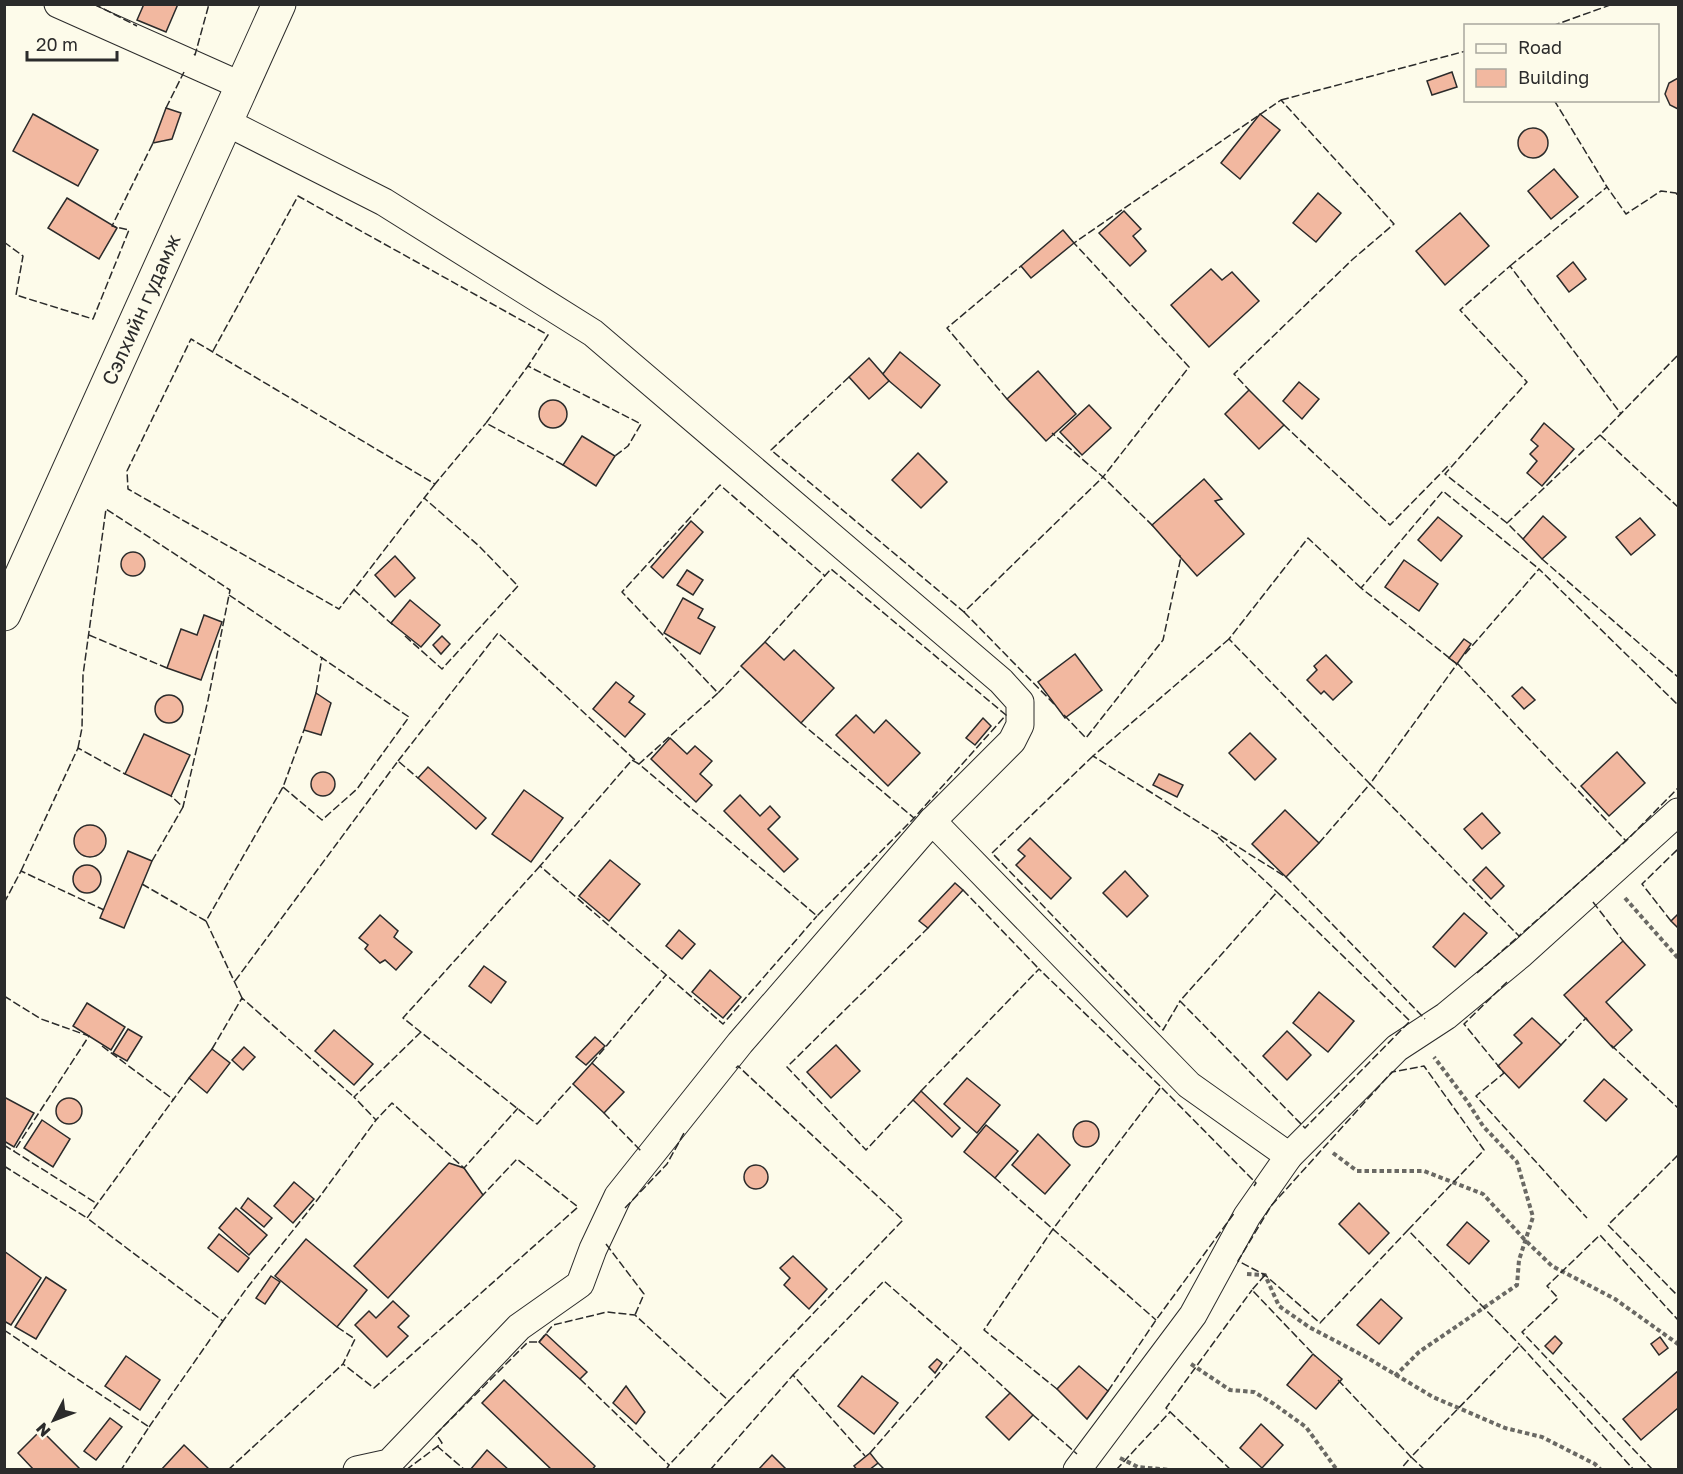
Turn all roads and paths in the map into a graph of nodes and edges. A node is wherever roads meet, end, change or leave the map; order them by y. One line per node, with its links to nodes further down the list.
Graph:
1 (58, 4): 3 (street)
2 (279, 4): 3 (main road, Сэлхийн гудамж)
3 (242, 86): 4 (main road, Сэлхийн гудамж)
4 (226, 122): 5 (main road, Сэлхийн гудамж); 7 (street)
5 (4, 614)
6 (1678, 812): 8 (street)
7 (932, 821): 12 (street); 19 (street)
8 (1603, 880): 9 (path); 10 (street)
9 (1678, 958)
10 (1417, 1035): 11 (street); 13 (path)
11 (1313, 1132): 12 (street); 13 (path)
12 (1289, 1156): 14 (street)
13 (1525, 1240): 15 (path); 17 (path)
14 (1216, 1272): 16 (street); 17 (path)
15 (1678, 1344)
16 (1167, 1349): 18 (street); 22 (path)
17 (1395, 1376): 23 (path)
18 (1095, 1446): 20 (street); 21 (path)
19 (357, 1470)
20 (1077, 1470)
21 (1172, 1470)
22 (1337, 1470)
23 (1601, 1470)

